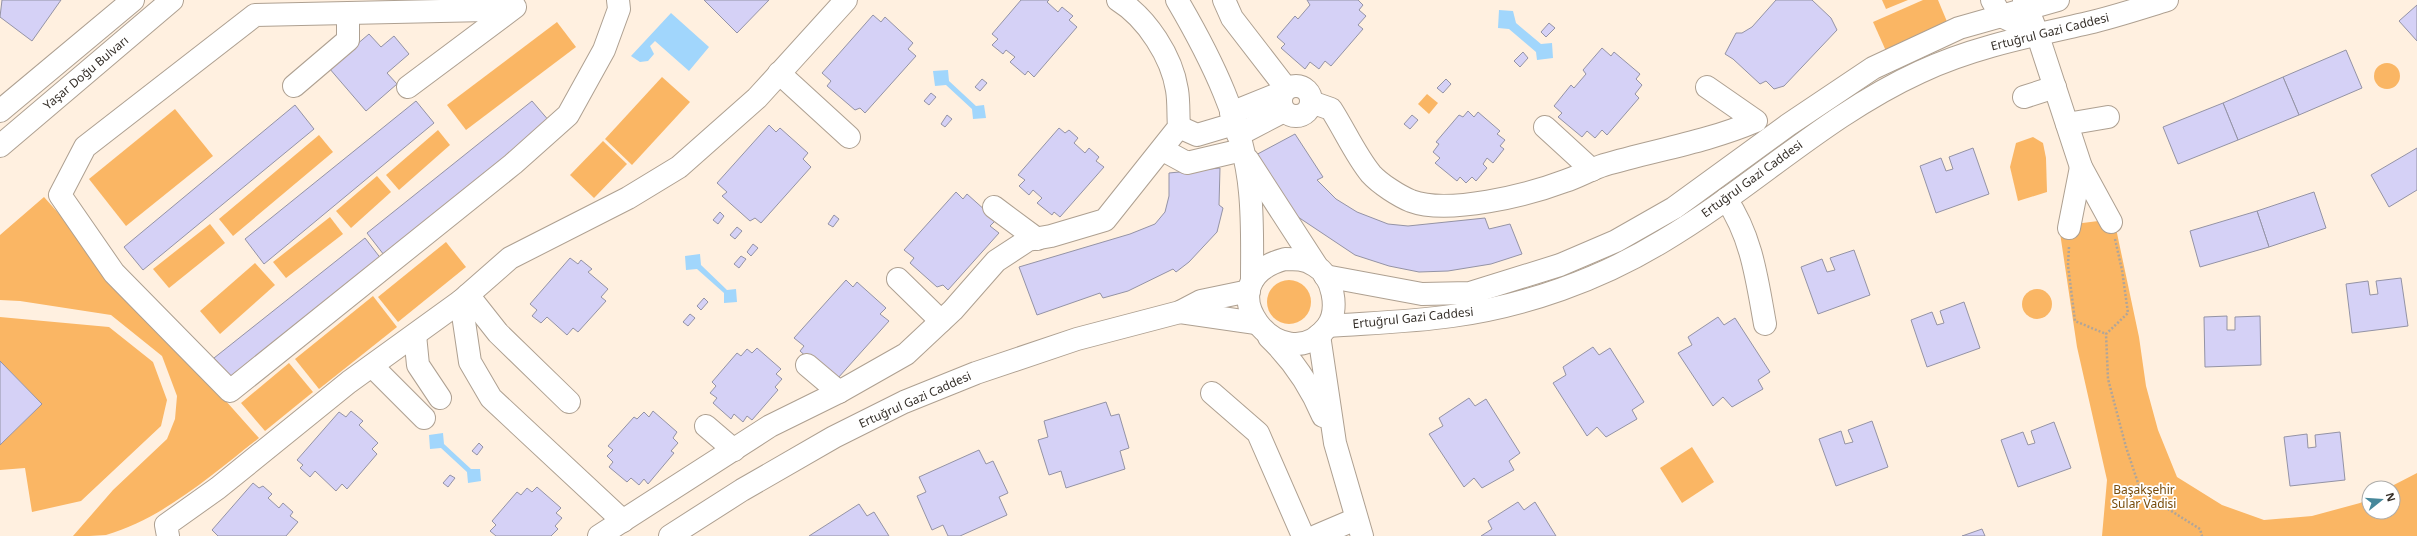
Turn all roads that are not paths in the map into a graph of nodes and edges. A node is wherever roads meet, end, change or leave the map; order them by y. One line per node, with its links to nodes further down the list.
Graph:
1 (133, 0): 23 (main road)
2 (172, 0): 30 (main road, Yaşar Doğu Bulvarı)
3 (512, 0): 14 (main road)
4 (524, 0): 18 (main road)
5 (618, 0): 14 (main road)
6 (846, 0): 16 (main road)
7 (1118, 0): 26 (main road)
8 (1177, 0): 28 (main road)
9 (1224, 0): 21 (main road)
10 (2058, 0): 12 (main road, Ertuğrul Gazi Caddesi)
11 (2167, 0): 15 (main road, Ertuğrul Gazi Caddesi)
12 (2026, 4): 13 (main road, Ertuğrul Gazi Caddesi); 15 (main road)
13 (1997, 8): 15 (main road); 39 (main road, Ertuğrul Gazi Caddesi)
14 (348, 15): 17 (main road)
15 (2037, 33): 20 (main road); 34 (main road, Ertuğrul Gazi Caddesi)
16 (779, 73): 29 (main road); 42 (main road)
17 (294, 86)
18 (408, 87)
19 (1707, 87): 33 (main road)
20 (2055, 88): 22 (main road); 25 (main road)
21 (1285, 97): 28 (main road); 33 (main road)
22 (2024, 97)
23 (0, 111)
24 (2108, 117): 25 (main road)
25 (2067, 124): 32 (main road)
26 (1179, 127): 28 (main road); 31 (main road)
27 (1545, 127): 33 (main road)
28 (1236, 130): 31 (main road); 39 (main road); 41 (main road)
29 (849, 137)
30 (0, 146)
31 (1162, 150): 38 (main road)
32 (2080, 167): 36 (main road); 37 (main road)
33 (1592, 170)
34 (1726, 199): 45 (main road); 47 (main road, Ertuğrul Gazi Caddesi)
35 (994, 207): 38 (main road)
36 (2111, 222)
37 (2069, 228)
38 (1037, 239): 44 (main road)
39 (1320, 270): 41 (main road); 47 (main road)
40 (898, 279): 44 (main road)
41 (1250, 286): 43 (main road); 46 (main road)
42 (464, 298): 48 (main road); 54 (main road); 59 (main road)
43 (1180, 312): 46 (main road); 63 (main road, Ertuğrul Gazi Caddesi)
44 (941, 321): 51 (main road)
45 (1765, 324)
46 (1263, 330): 47 (main road); 57 (main road)
47 (1324, 331): 57 (main road)
48 (415, 335): 50 (main road); 53 (main road)
49 (807, 365): 51 (main road)
50 (372, 366): 55 (main road); 61 (main road)
51 (839, 392): 58 (main road)
52 (1212, 393): 64 (main road)
53 (440, 398)
54 (569, 402)
55 (424, 418)
56 (706, 426): 58 (main road)
57 (1335, 443): 60 (main road)
58 (734, 450): 59 (main road)
59 (623, 521): 62 (main road)
60 (1359, 528): 65 (main road)
61 (168, 536)
62 (599, 536)
63 (670, 536)
64 (1303, 536)
65 (1316, 536)

